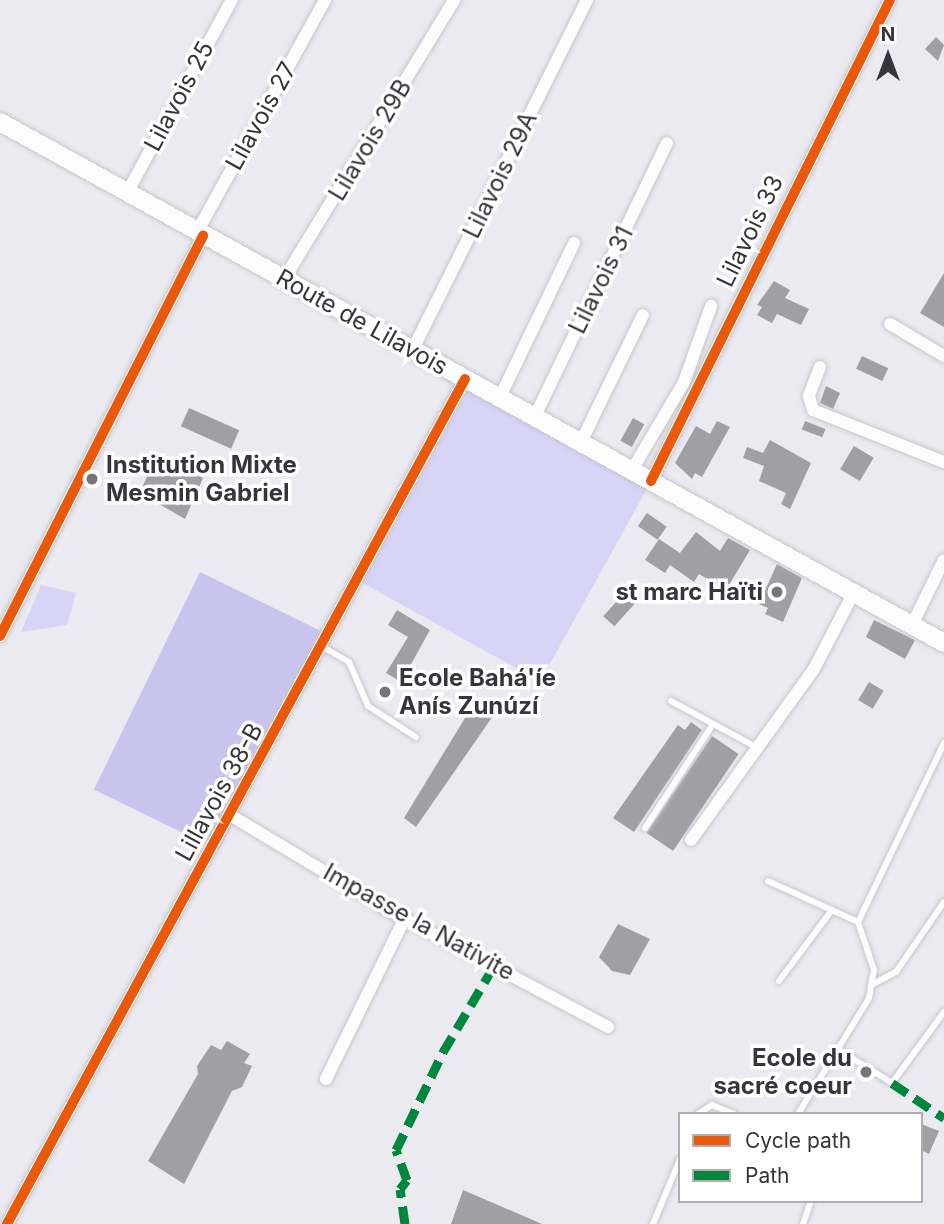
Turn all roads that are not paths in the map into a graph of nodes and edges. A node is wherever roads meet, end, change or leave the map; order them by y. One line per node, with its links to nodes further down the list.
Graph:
1 (232, 0): 8 (street, Lilavois 25)
2 (326, 0): 9 (street, Lilavois 27)
3 (454, 0): 11 (street, Lilavois 29B)
4 (587, 0): 15 (street, Lilavois 29A)
5 (890, 0): 24 (street, Lilavois 33)
6 (1, 127): 8 (main road, Route de Lilavois)
7 (667, 143): 20 (street, Lilavois 31)
8 (127, 193): 9 (main road, Route de Lilavois)
9 (200, 234): 11 (main road, Route de Lilavois); 28 (street, Lilavois 27)
10 (574, 243): 19 (street)
11 (284, 279): 15 (main road, Route de Lilavois)
12 (711, 306): 23 (street)
13 (643, 315): 21 (street)
14 (890, 324): 16 (street)
15 (413, 349): 18 (main road, Route de Lilavois)
16 (944, 356)
17 (820, 367): 22 (street)
18 (465, 379): 19 (main road, Route de Lilavois); 30 (street, Lillavois 38-B)
19 (500, 397): 20 (main road, Route de Lilavois)
20 (536, 416): 21 (main road, Route de Lilavois)
21 (581, 442): 23 (main road, Route de Lilavois)
22 (944, 462)
23 (632, 470): 24 (main road, Route de Lilavois)
24 (651, 481): 26 (main road, Route de Lilavois)
25 (944, 559): 27 (street)
26 (853, 594): 27 (main road, Route de Lilavois); 35 (street)
27 (912, 625): 29 (main road, Route de Lilavois)
28 (0, 636)
29 (944, 643)
30 (323, 647): 33 (lane); 36 (street, Lillavois 38-B)
31 (671, 701): 32 (lane)
32 (713, 724): 35 (lane); 37 (lane)
33 (416, 737)
34 (944, 743): 43 (lane)
35 (760, 749): 38 (street)
36 (230, 815): 42 (street, Impasse la Nativite); 55 (street, Lillavois 38-B)
37 (645, 828)
38 (691, 840)
39 (768, 881): 41 (lane)
40 (944, 902): 45 (lane)
41 (832, 910): 43 (lane); 44 (lane)
42 (405, 918): 47 (street, Impasse la Nativite); 49 (street)
43 (858, 922): 45 (lane)
44 (779, 981)
45 (873, 984): 48 (lane)
46 (944, 1012): 48 (lane)
47 (608, 1027)
48 (839, 1051): 52 (lane)
49 (326, 1079)
50 (701, 1112): 51 (lane)
51 (729, 1112)
52 (799, 1112)
53 (678, 1164): 56 (lane)
54 (810, 1203): 57 (lane)
55 (7, 1224)
56 (653, 1224)
57 (803, 1224)

